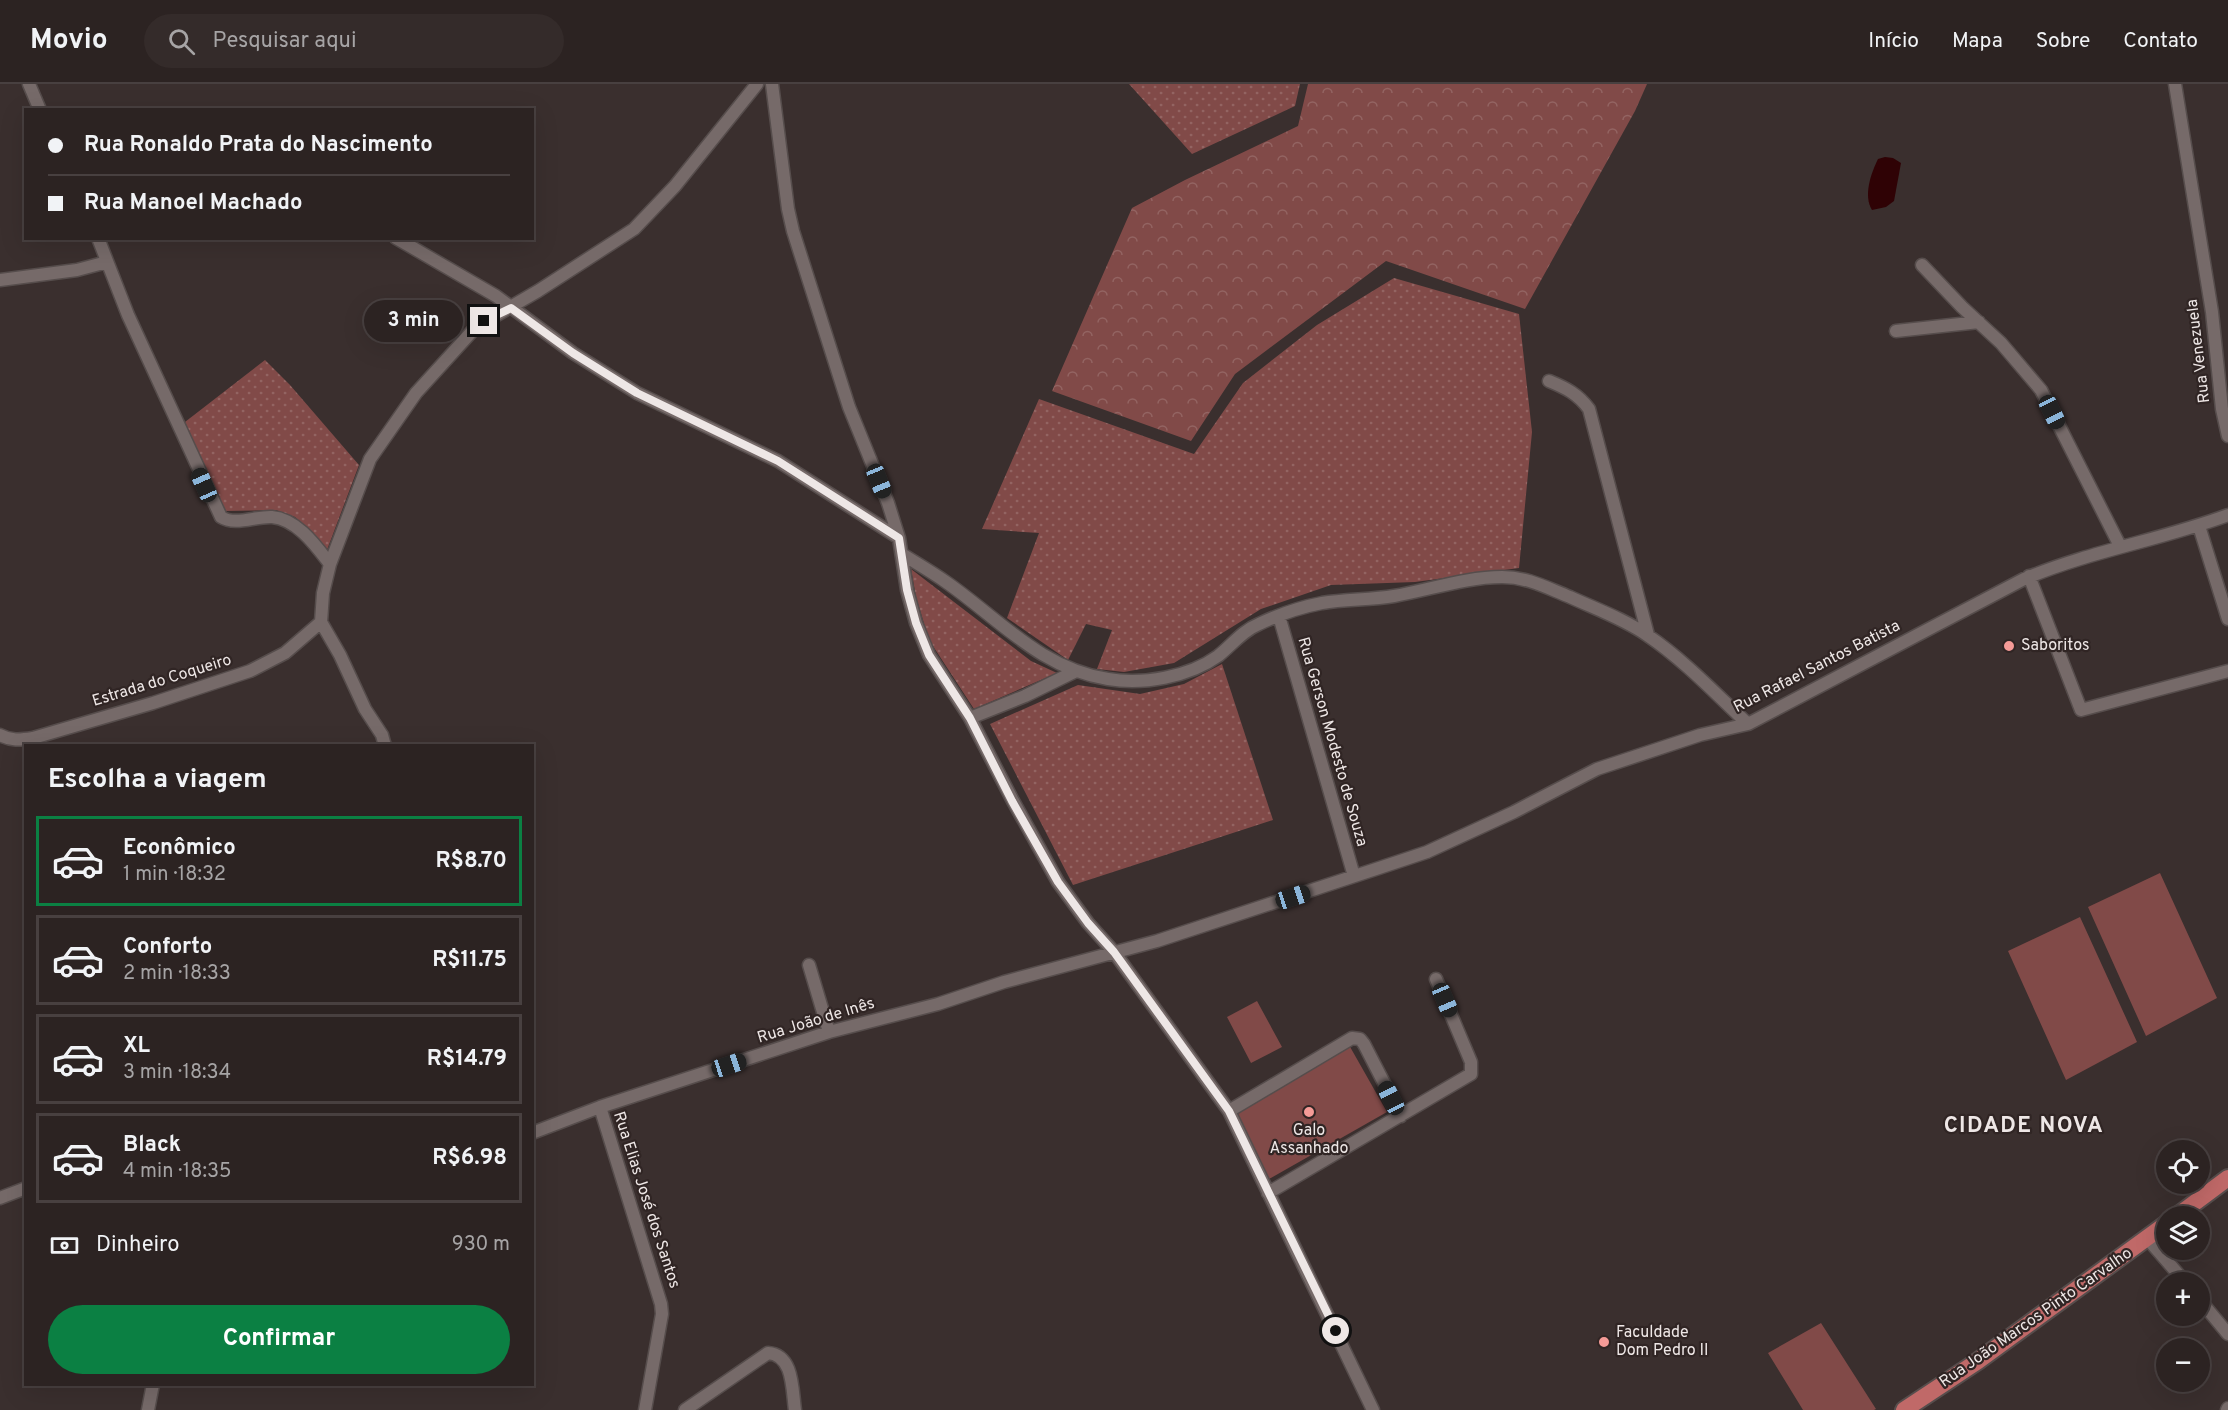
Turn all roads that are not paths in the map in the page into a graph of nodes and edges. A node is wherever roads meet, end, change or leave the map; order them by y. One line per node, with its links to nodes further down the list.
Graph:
1 (29, 84): 5 (street)
2 (757, 84): 11 (street)
3 (772, 84): 18 (street)
4 (2175, 84): 15 (street, Rua Venezuela)
5 (39, 108)
6 (99, 240): 8 (street)
7 (400, 240): 11 (street)
8 (106, 262): 10 (street); 21 (street)
9 (1922, 265): 12 (street)
10 (0, 280)
11 (511, 308): 18 (street); 21 (street)
12 (1979, 322): 13 (street); 19 (street)
13 (1896, 331)
14 (1549, 381): 26 (street)
15 (2228, 436)
16 (2228, 515): 17 (street, Rua Rafael Santos Batista)
17 (2199, 526): 19 (street, Rua Rafael Santos Batista); 24 (street)
18 (899, 538): 20 (street)
19 (2120, 546): 22 (street, Rua Rafael Santos Batista)
20 (902, 554): 28 (street); 29 (street)
21 (330, 564): 25 (street)
22 (2029, 576): 27 (street); 30 (street, Rua Rafael Santos Batista)
23 (1279, 616): 26 (street); 28 (street); 33 (street, Rua Gerson Modesto de Souza)
24 (2228, 619)
25 (321, 622): 31 (street, Estrada do Coqueiro); 32 (street)
26 (1648, 635): 30 (street)
27 (2228, 671)
28 (1074, 672): 29 (street)
29 (970, 718): 34 (street)
30 (1748, 724): 33 (street, Rua Rafael Santos Batista)
31 (0, 735)
32 (384, 744)
33 (1354, 876): 34 (street, Rua Rafael Santos Batista)
34 (1114, 952): 37 (street, Rua João de Inês); 39 (street)
35 (809, 965): 37 (street)
36 (1436, 979): 40 (street)
37 (829, 1032): 38 (street, Rua João de Inês)
38 (600, 1107): 41 (street, Rua João de Inês); 55 (street, Rua Elias José dos Santos)
39 (1229, 1111): 40 (street); 44 (street)
40 (1401, 1116): 44 (street)
41 (534, 1132)
42 (2228, 1178): 46 (main road)
43 (24, 1189): 45 (street)
44 (1268, 1193): 58 (street)
45 (0, 1198)
46 (2190, 1206)
47 (2156, 1232): 48 (main road, Rua João Marcos Pinto Carvalho)
48 (2148, 1239): 49 (street); 53 (main road, Rua João Marcos Pinto Carvalho)
49 (2176, 1272)
50 (2210, 1312): 51 (street)
51 (2228, 1334)
52 (153, 1386): 54 (street)
53 (1921, 1403): 59 (main road, Rua João Marcos Pinto Carvalho)
54 (148, 1410)
55 (645, 1410)
56 (685, 1410): 57 (street)
57 (795, 1410)
58 (1373, 1410)
59 (1904, 1410)

